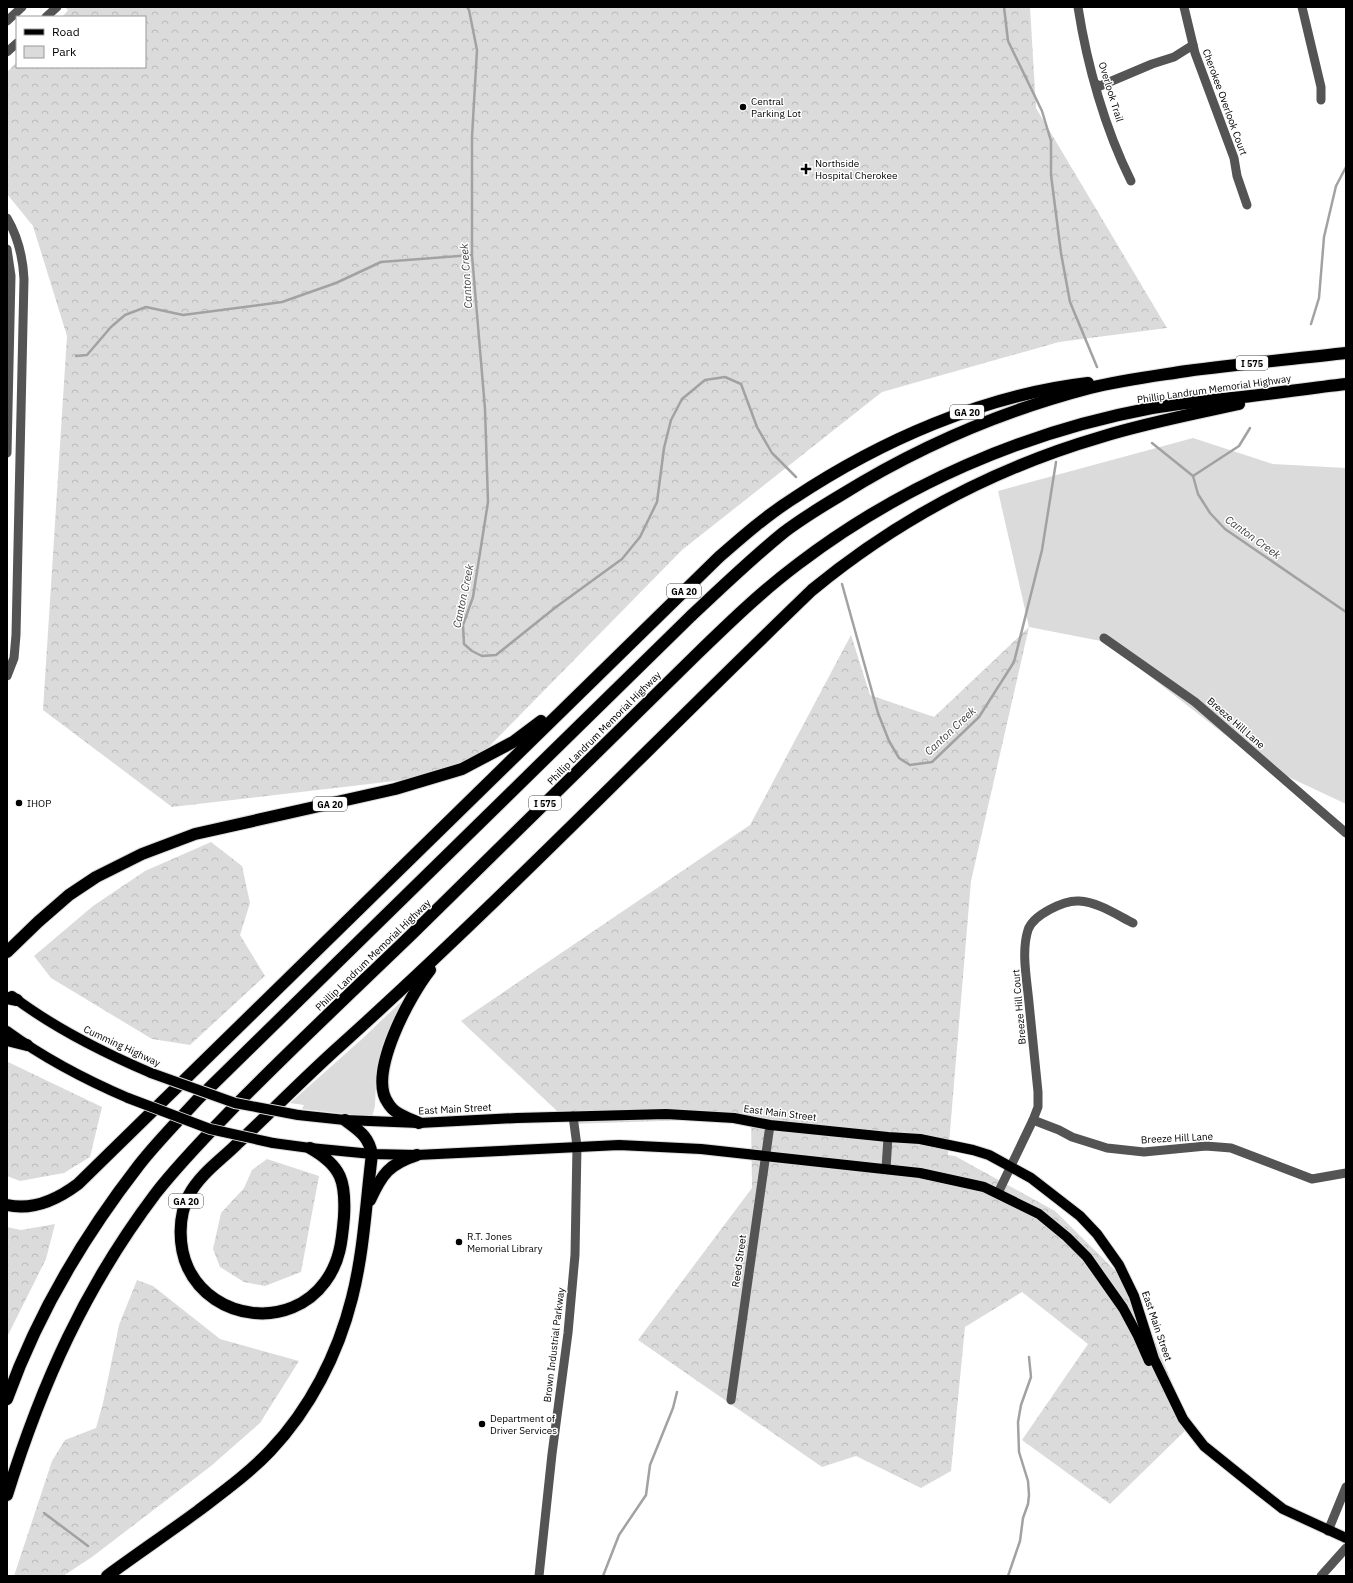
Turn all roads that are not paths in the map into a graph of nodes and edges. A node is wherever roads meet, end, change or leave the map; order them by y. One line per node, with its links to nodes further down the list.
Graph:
1 (22, 7): 7 (street)
2 (57, 7): 6 (street)
3 (1078, 7): 11 (street, Overlook Trail)
4 (1184, 7): 9 (street, Cherokee Overlook Court)
5 (1302, 7): 12 (street)
6 (47, 16)
7 (7, 21)
8 (16, 44): 10 (street)
9 (1193, 45): 11 (street); 14 (street, Cherokee Overlook Court)
10 (7, 52)
11 (1096, 84): 13 (street, Overlook Trail)
12 (1321, 100)
13 (1131, 181)
14 (1247, 205)
15 (7, 218): 23 (street)
16 (7, 249): 21 (street)
17 (1346, 353): 18 (highway, Phillip Landrum Memorial Highway / I 575)
18 (1158, 375): 24 (highway, GA 20); 54 (highway, Phillip Landrum Memorial Highway / I 575)
19 (1346, 384): 20 (highway, Phillip Landrum Memorial Highway / I 575)
20 (1301, 389): 28 (highway, GA 20); 58 (highway, Phillip Landrum Memorial Highway / I 575)
21 (7, 453)
22 (1104, 638): 25 (street, Breeze Hill Lane)
23 (7, 676)
24 (580, 691): 26 (highway, GA 20); 52 (highway)
25 (1346, 833)
26 (38, 922): 29 (highway); 30 (highway, GA 20)
27 (1133, 923): 39 (street, Breeze Hill Court)
28 (462, 933): 40 (highway); 44 (highway, GA 20)
29 (7, 944)
30 (7, 952)
31 (7, 992): 32 (main road, Cumming Highway)
32 (12, 999): 36 (main road, Cumming Highway, bridge)
33 (7, 1031): 35 (main road, GA 20)
34 (7, 1040): 35 (highway)
35 (27, 1045): 44 (main road, East Main Street / GA 20, bridge)
36 (235, 1103): 38 (main road, East Main Street, bridge)
37 (573, 1116): 40 (main road, East Main Street); 41 (main road, East Main Street); 43 (street, Brown Industrial Parkway)
38 (345, 1120): 40 (main road, East Main Street); 45 (highway)
39 (1033, 1120): 48 (street, Breeze Hill Court); 50 (street, Breeze Hill Lane)
40 (419, 1123)
41 (770, 1125): 42 (main road, East Main Street); 47 (street, Reed Street)
42 (888, 1137): 48 (main road, East Main Street); 49 (street)
43 (577, 1146): 46 (main road, East Main Street); 47 (main road, East Main Street); 63 (street, Brown Industrial Parkway)
44 (310, 1148): 45 (main road, East Main Street)
45 (372, 1154): 46 (main road, East Main Street); 53 (highway)
46 (417, 1155): 53 (highway)
47 (764, 1156): 49 (main road, East Main Street); 55 (street, Reed Street)
48 (1010, 1167): 51 (street, Breeze Hill Court); 56 (main road, East Main Street)
49 (886, 1169): 51 (main road, East Main Street)
50 (1346, 1173)
51 (998, 1193): 56 (main road, East Main Street)
52 (7, 1205)
53 (365, 1212): 62 (highway)
54 (7, 1399)
55 (731, 1400)
56 (1180, 1412): 59 (main road, East Main Street)
57 (1346, 1487): 59 (street)
58 (7, 1495)
59 (1328, 1530): 60 (main road, East Main Street)
60 (1346, 1538)
61 (1346, 1548): 64 (street)
62 (107, 1576)
63 (539, 1576)
64 (1321, 1576)

